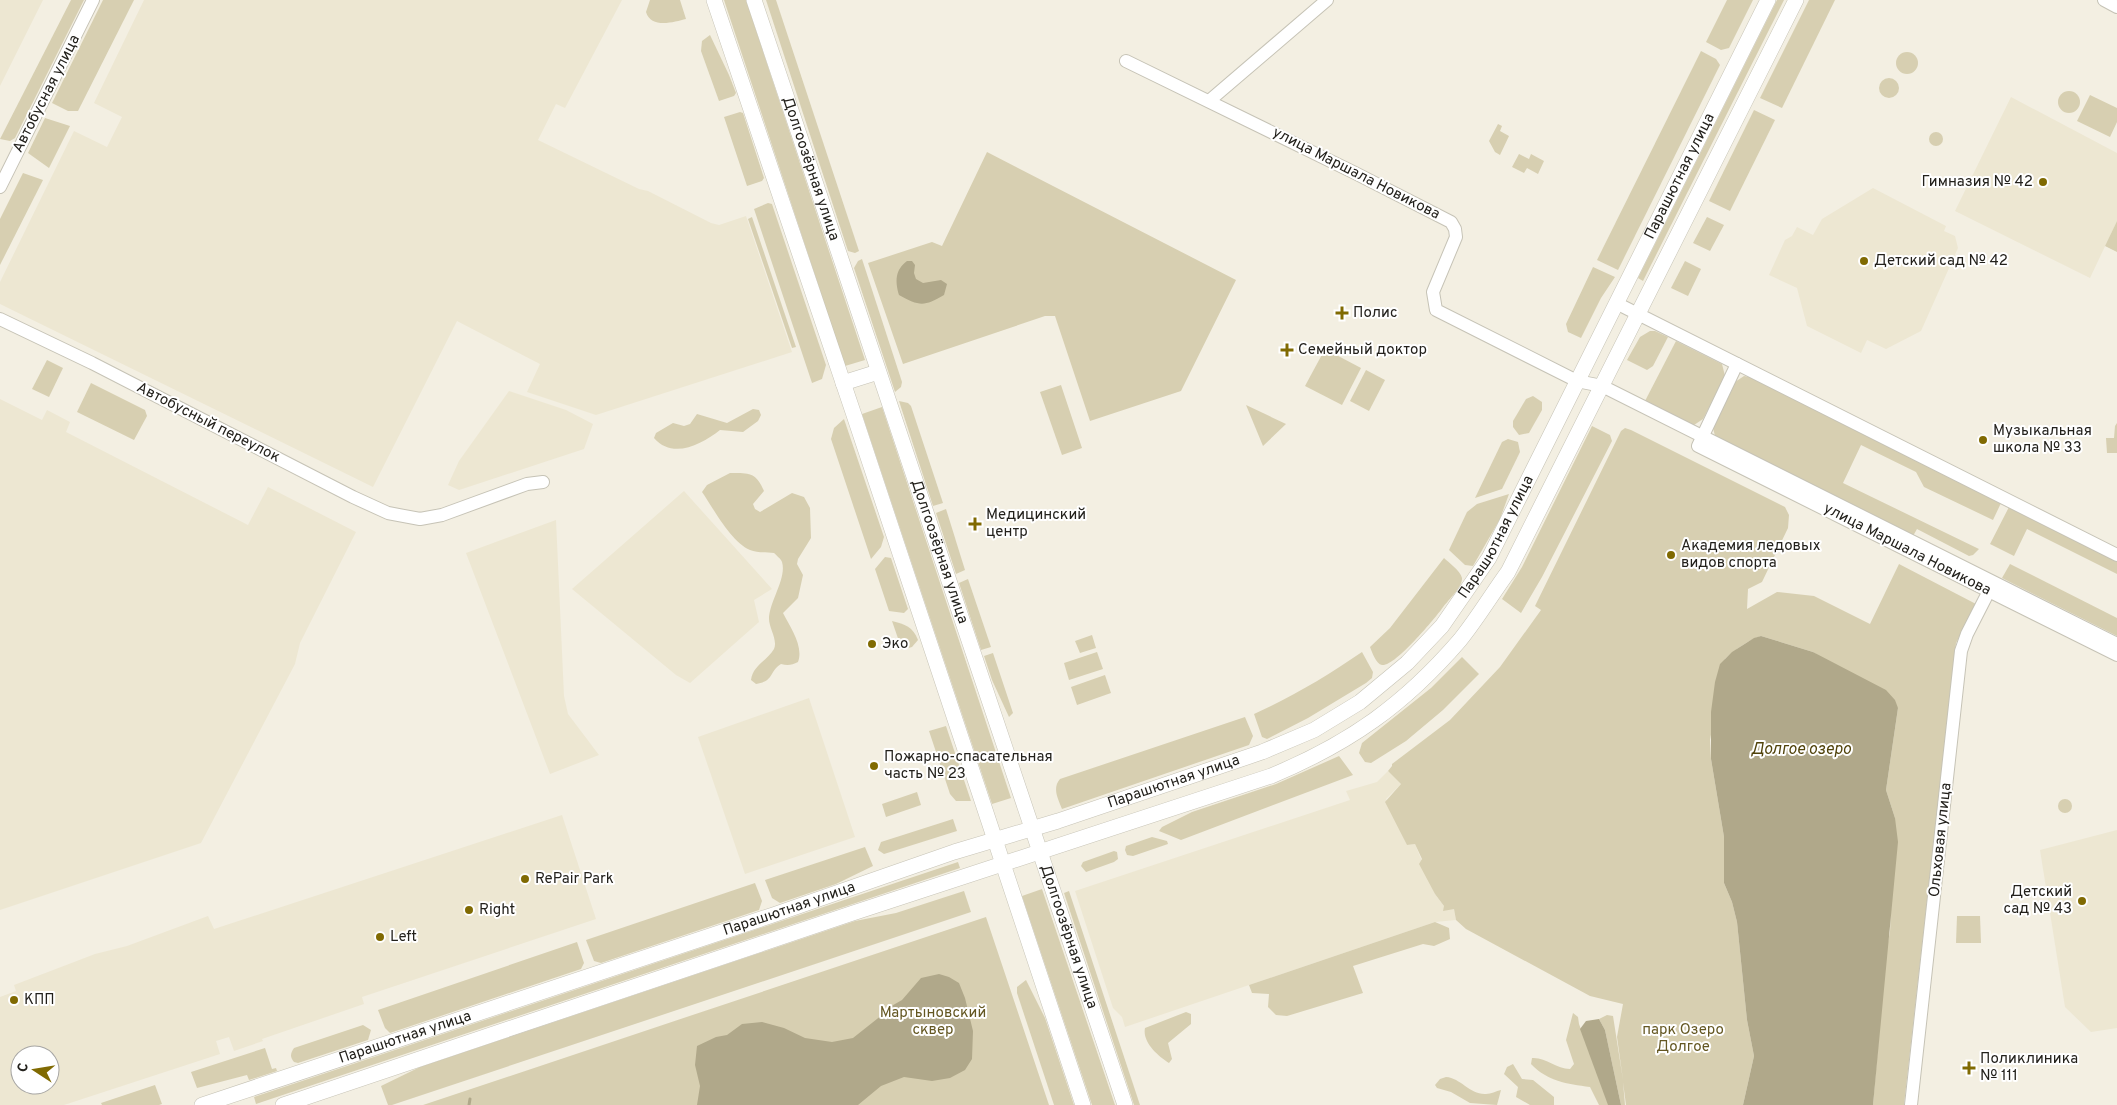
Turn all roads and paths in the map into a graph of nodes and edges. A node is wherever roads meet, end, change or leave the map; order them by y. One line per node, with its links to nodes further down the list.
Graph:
1 (94, 0): 11 (street, Автобусная улица)
2 (714, 0): 18 (main road)
3 (754, 0): 16 (main road, Долгоозёрная улица)
4 (1327, 0): 10 (street)
5 (1768, 0): 12 (main road, Парашютная улица)
6 (1796, 0): 13 (main road, Парашютная улица)
7 (2104, 0): 8 (street)
8 (2117, 7)
9 (1126, 61): 10 (street, улица Маршала Новикова)
10 (1209, 101): 17 (street, улица Маршала Новикова)
11 (0, 187)
12 (1616, 303): 13 (street); 17 (main road, Парашютная улица)
13 (1639, 315): 15 (street); 19 (main road, Парашютная улица)
14 (0, 318): 21 (street, Автобусный переулок)
15 (1737, 364): 20 (street); 22 (street)
16 (878, 372): 18 (main road); 26 (main road, Долгоозёрная улица)
17 (1577, 381): 19 (street, улица Маршала Новикова); 26 (main road, Парашютная улица)
18 (843, 384): 27 (main road)
19 (1602, 386): 20 (street, улица Маршала Новикова); 28 (main road, Парашютная улица)
20 (1700, 441): 23 (street, улица Маршала Новикова)
21 (543, 482)
22 (2117, 554)
23 (1991, 586): 24 (street, улица Маршала Новикова); 25 (street, улица Маршала Новикова); 34 (street, Ольховая улица)
24 (2117, 644)
25 (2117, 655)
26 (1033, 829): 27 (main road, Парашютная улица); 28 (main road, Долгоозёрная улица)
27 (994, 840): 29 (main road); 30 (main road, Парашютная улица)
28 (1040, 851): 29 (main road, Парашютная улица); 33 (main road, Долгоозёрная улица)
29 (1002, 864): 31 (main road, Парашютная улица); 32 (main road)
30 (202, 1105)
31 (282, 1105)
32 (1083, 1105)
33 (1125, 1105)
34 (1911, 1105)

